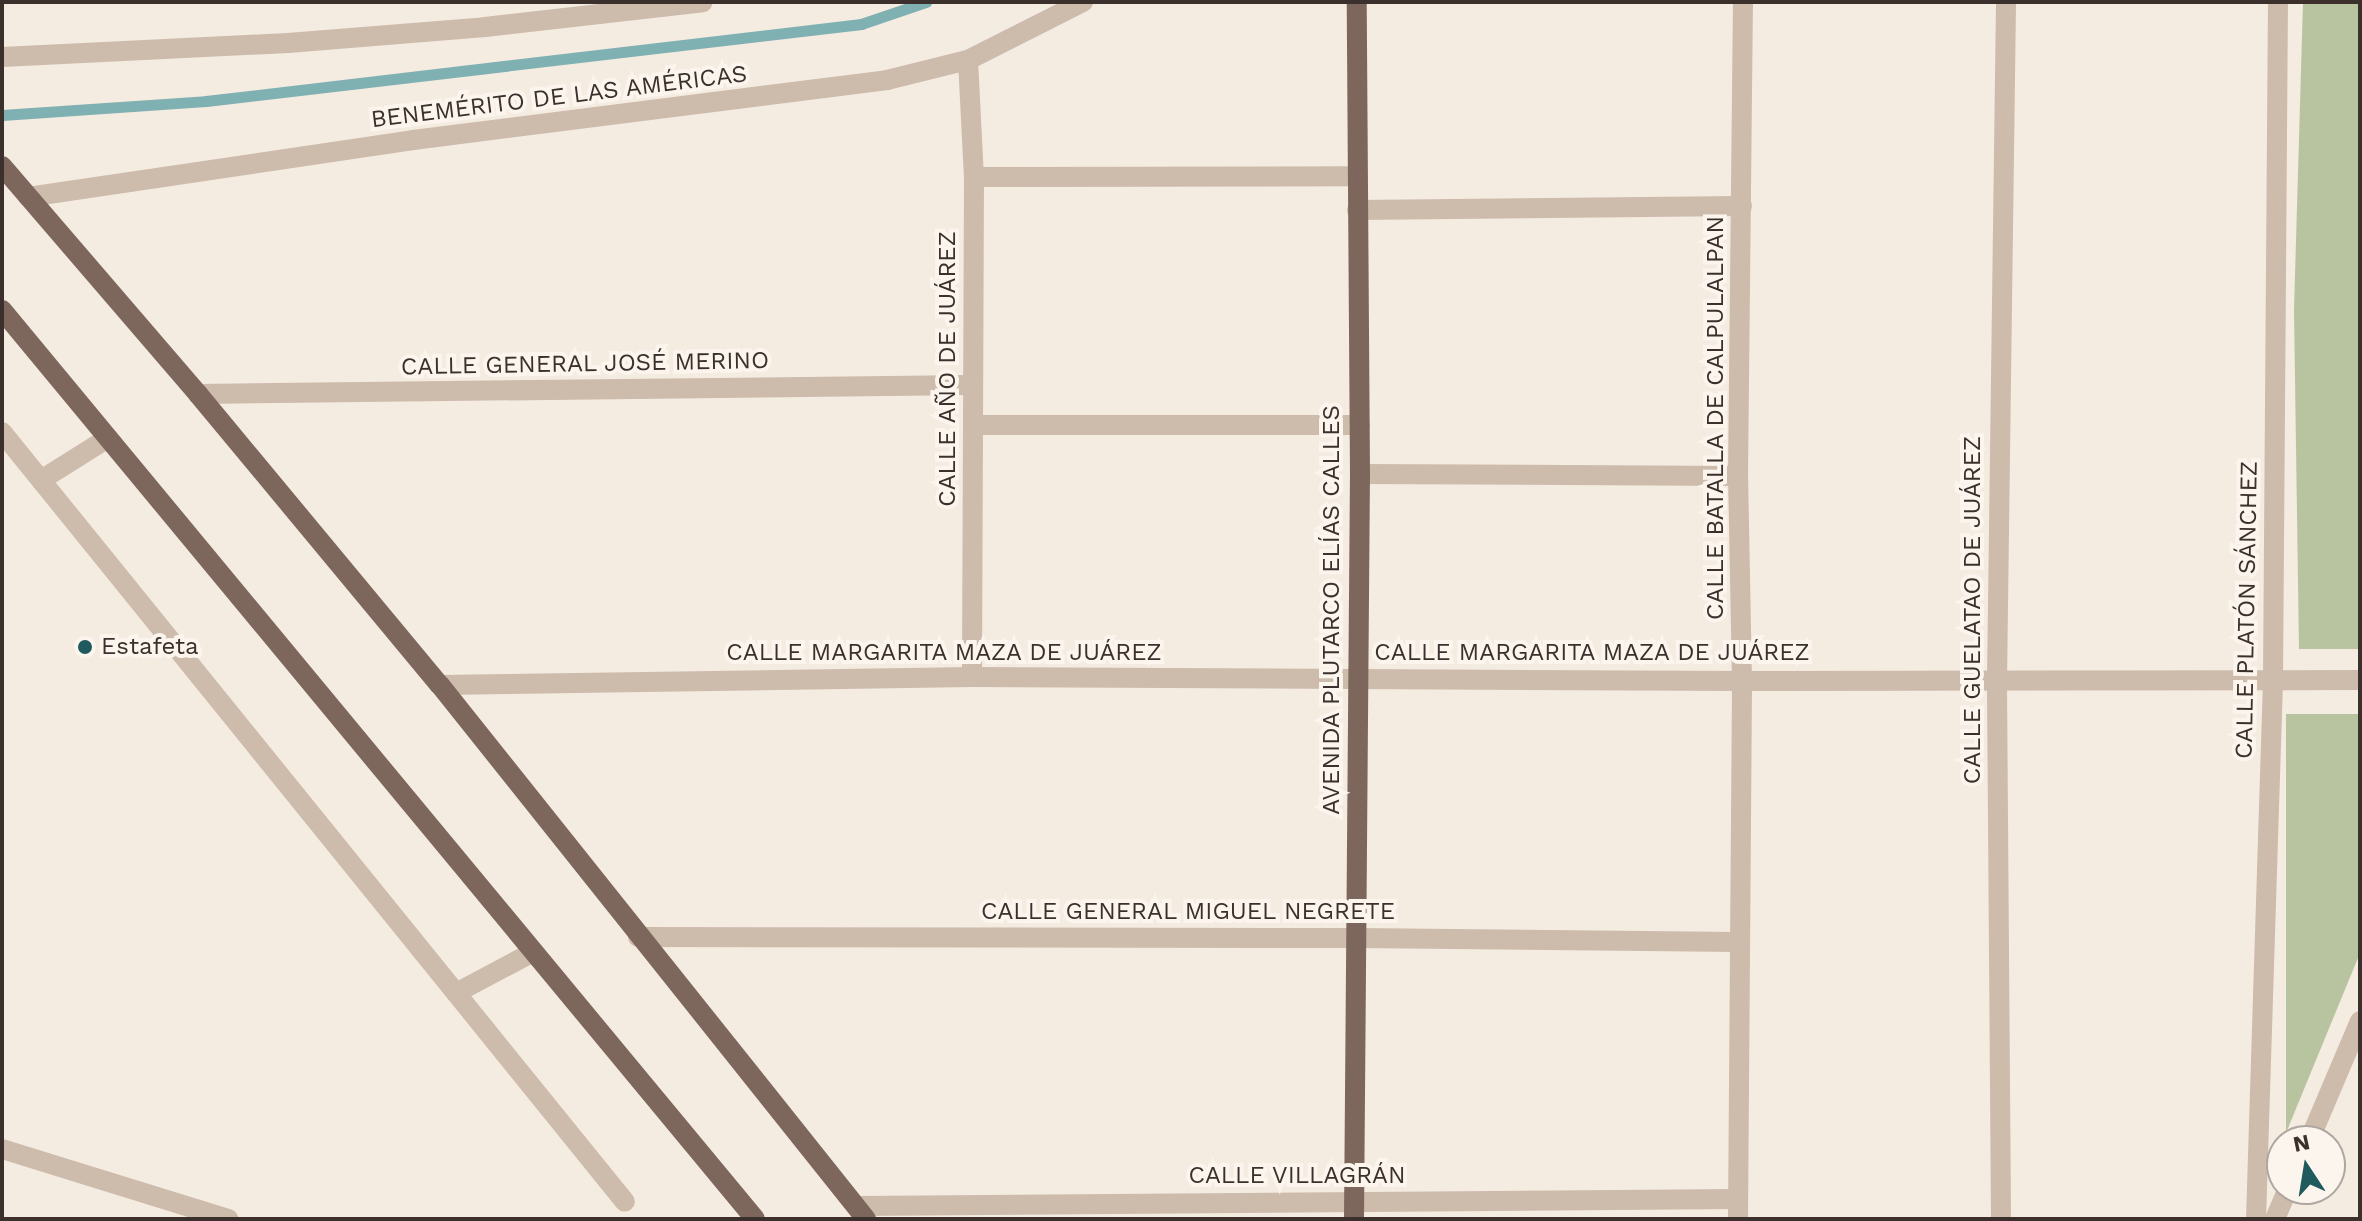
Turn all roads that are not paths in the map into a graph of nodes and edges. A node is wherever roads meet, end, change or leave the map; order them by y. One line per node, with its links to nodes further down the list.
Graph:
1 (703, 2): 7 (street)
2 (1083, 2): 8 (street, BENEMÉRITO DE LAS AMÉRICAS)
3 (1357, 2): 10 (main road, AVENIDA PLUTARCO ELÍAS CALLES)
4 (1743, 2): 13 (street, CALLE BATALLA DE CALPULALPAN)
5 (2006, 2): 30 (street, CALLE GUELATAO DE JUÁREZ)
6 (2278, 2): 27 (street, CALLE PLATÓN SÁNCHEZ)
7 (2, 57)
8 (968, 60): 11 (street, CALLE AÑO DE JUÁREZ); 12 (street, BENEMÉRITO DE LAS AMÉRICAS)
9 (2, 166): 12 (main road)
10 (1357, 176): 11 (street); 14 (main road, AVENIDA PLUTARCO ELÍAS CALLES)
11 (974, 177): 16 (street, CALLE AÑO DE JUÁREZ)
12 (28, 197): 17 (main road)
13 (1742, 206): 14 (street); 23 (street, CALLE BATALLA DE CALPULALPAN)
14 (1357, 210): 19 (main road, AVENIDA PLUTARCO ELÍAS CALLES)
15 (2, 310): 21 (main road)
16 (972, 385): 17 (street, CALLE GENERAL JOSÉ MERINO); 18 (street, CALLE AÑO DE JUÁREZ)
17 (198, 394): 31 (main road)
18 (974, 425): 19 (street); 25 (street, CALLE AÑO DE JUÁREZ)
19 (1360, 425): 22 (main road, AVENIDA PLUTARCO ELÍAS CALLES)
20 (2, 432): 24 (street)
21 (108, 438): 24 (street); 35 (main road)
22 (1360, 474): 23 (street); 26 (main road, AVENIDA PLUTARCO ELÍAS CALLES)
23 (1738, 476): 29 (street, CALLE BATALLA DE CALPULALPAN)
24 (41, 480): 36 (street)
25 (972, 677): 26 (street, CALLE MARGARITA MAZA DE JUÁREZ); 31 (street, CALLE MARGARITA MAZA DE JUÁREZ)
26 (1357, 677): 29 (street, CALLE MARGARITA MAZA DE JUÁREZ); 33 (main road, AVENIDA PLUTARCO ELÍAS CALLES)
27 (2273, 680): 28 (street, CALLE MARGARITA MAZA DE JUÁREZ); 30 (street, CALLE MARGARITA MAZA DE JUÁREZ); 47 (street, CALLE PLATÓN SÁNCHEZ)
28 (2360, 680)
29 (1742, 681): 30 (street, CALLE MARGARITA MAZA DE JUÁREZ); 34 (street, CALLE BATALLA DE CALPULALPAN)
30 (1997, 681): 46 (street, CALLE GUELATAO DE JUÁREZ)
31 (440, 685): 32 (main road)
32 (638, 937): 33 (street, CALLE GENERAL MIGUEL NEGRETE); 43 (main road)
33 (1356, 938): 34 (street, CALLE GENERAL MIGUEL NEGRETE); 42 (main road, AVENIDA PLUTARCO ELÍAS CALLES)
34 (1738, 942): 41 (street, CALLE BATALLA DE CALPULALPAN)
35 (533, 952): 36 (street); 45 (main road)
36 (456, 993): 40 (street)
37 (2360, 1021): 38 (street)
38 (2316, 1125)
39 (2, 1149): 44 (street)
40 (625, 1202)
41 (1738, 1209): 42 (street, CALLE VILLAGRÁN)
42 (1354, 1210): 43 (street, CALLE VILLAGRÁN)
43 (861, 1212)
44 (228, 1219)
45 (755, 1219)
46 (2001, 1219)
47 (2256, 1219)

